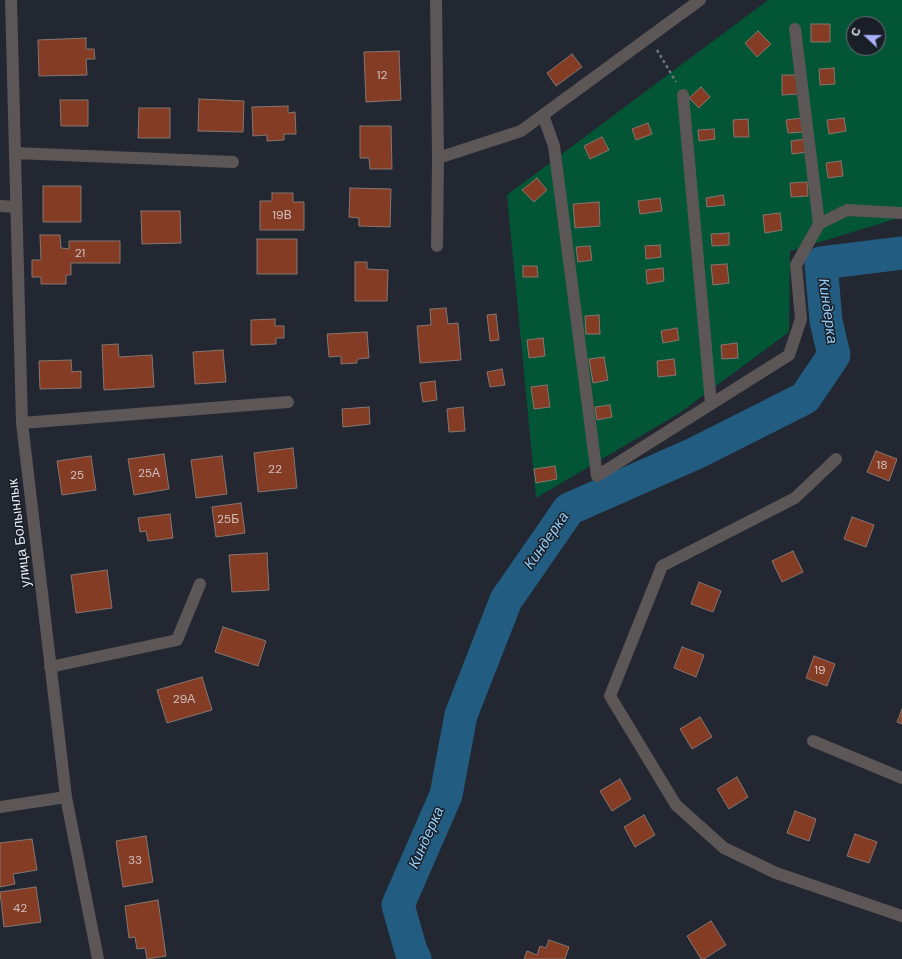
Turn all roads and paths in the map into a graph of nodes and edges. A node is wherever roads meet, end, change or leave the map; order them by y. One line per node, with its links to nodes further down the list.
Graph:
1 (11, 0): 8 (street, улица Болынлык)
2 (436, 0): 9 (street)
3 (700, 0): 7 (street)
4 (795, 29): 14 (street)
5 (666, 64): 6 (path)
6 (683, 95): 17 (street)
7 (543, 115): 9 (street); 17 (street)
8 (15, 153): 10 (street); 12 (street, улица Болынлык)
9 (438, 158): 15 (street)
10 (233, 162)
11 (0, 206): 12 (street)
12 (16, 207): 18 (street, улица Болынлык)
13 (902, 213): 14 (street)
14 (819, 224): 17 (street)
15 (437, 246)
16 (288, 402): 18 (street)
17 (711, 403)
18 (22, 423): 21 (street, улица Болынлык)
19 (836, 459): 26 (street)
20 (200, 584): 21 (street)
21 (50, 666): 24 (street, улица Болынлык)
22 (813, 741): 23 (street)
23 (902, 778)
24 (66, 797): 25 (street); 27 (street, улица Болынлык)
25 (0, 807)
26 (901, 914)
27 (98, 959)

